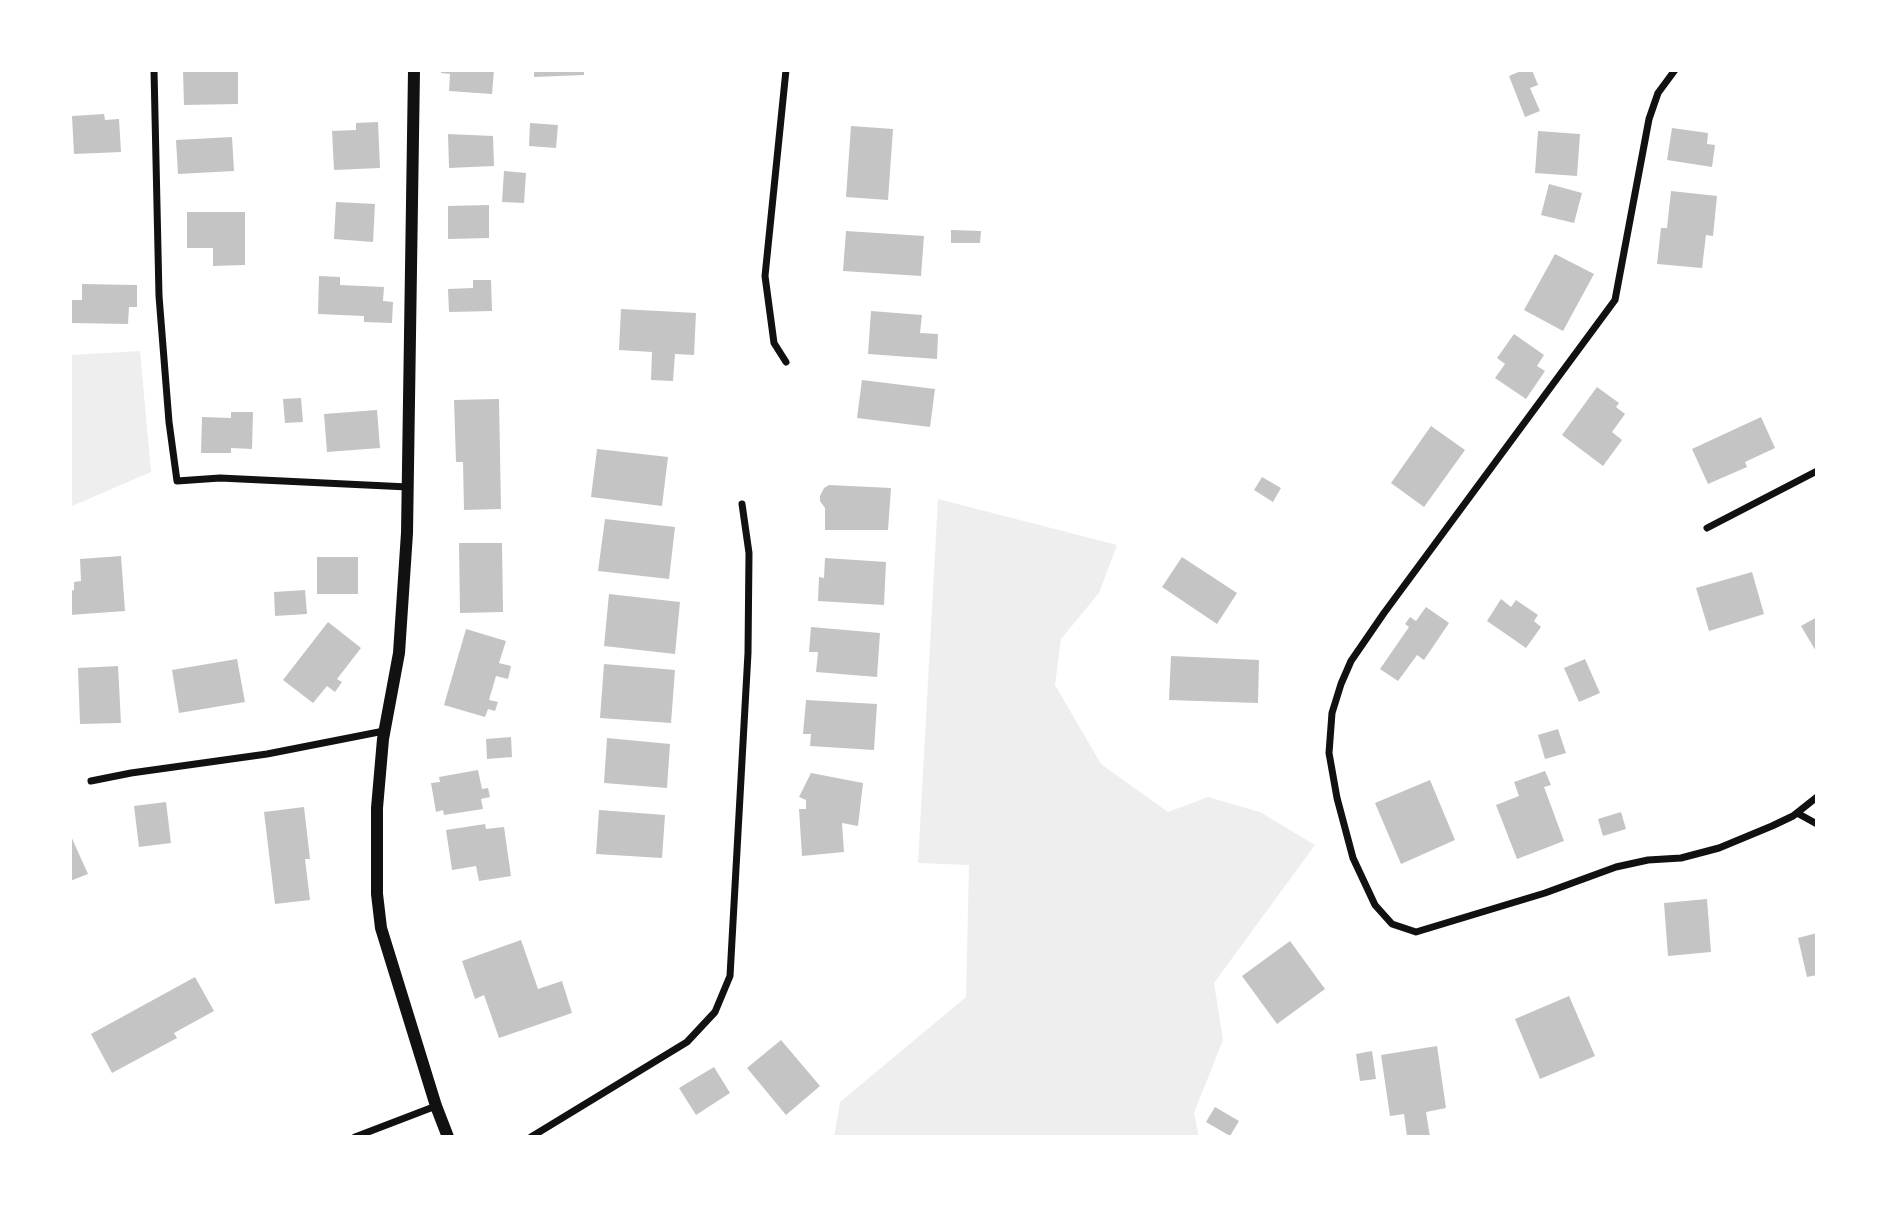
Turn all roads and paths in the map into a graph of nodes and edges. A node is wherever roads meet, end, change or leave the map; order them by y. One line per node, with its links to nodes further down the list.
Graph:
1 (153, 70): 7 (street)
2 (414, 70): 7 (street)
3 (786, 70): 5 (street)
4 (1675, 70): 13 (street)
5 (786, 362)
6 (1817, 471): 9 (street)
7 (408, 487): 10 (street)
8 (742, 504): 18 (street)
9 (1707, 528)
10 (384, 731): 11 (street); 15 (street)
11 (91, 781)
12 (1817, 797): 13 (street)
13 (1797, 813): 14 (street)
14 (1817, 824)
15 (436, 1105): 16 (street); 17 (street)
16 (355, 1137)
17 (448, 1137)
18 (531, 1137)

